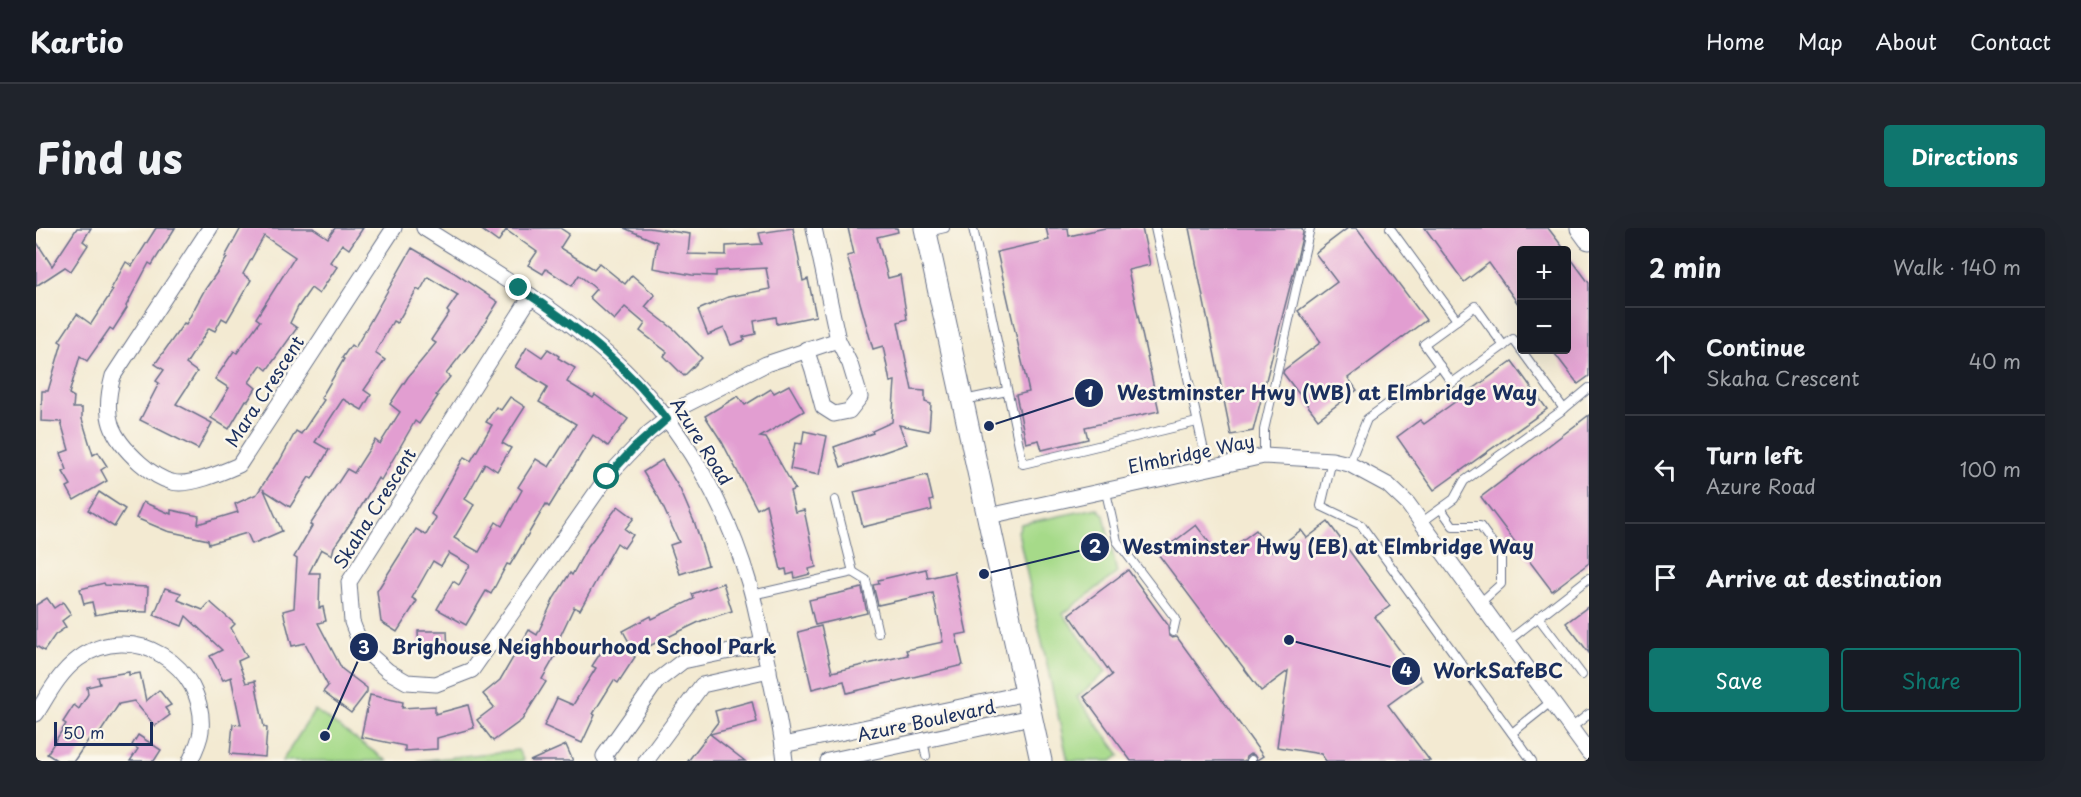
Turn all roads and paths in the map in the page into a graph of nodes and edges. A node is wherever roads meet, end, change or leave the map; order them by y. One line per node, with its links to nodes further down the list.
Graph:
1 (210, 228): 2 (street, Mara Crescent)
2 (394, 228)
3 (424, 228): 12 (street, Azure Road)
4 (814, 228): 14 (street)
5 (973, 228): 19 (lane)
6 (1155, 228): 23 (lane)
7 (1310, 228): 24 (lane)
8 (1390, 228): 13 (lane)
9 (1581, 228): 11 (main road)
10 (932, 229): 20 (main road)
11 (1589, 239)
12 (531, 296): 22 (street, Azure Road); 22 (street, Skaha Crescent)
13 (1457, 320): 15 (lane); 17 (lane)
14 (838, 340): 16 (street, Skaha Crescent); 16 (street)
15 (1504, 346): 17 (lane); 21 (lane)
16 (806, 349): 22 (street, Skaha Crescent)
17 (1440, 366): 26 (lane)
18 (1589, 388): 21 (lane)
19 (1007, 391): 20 (lane); 23 (lane)
20 (963, 401): 31 (main road)
21 (1564, 409): 30 (lane)
22 (667, 419): 35 (street, Azure Road)
23 (1197, 422): 27 (lane)
24 (1264, 456): 25 (street, Elmbridge Way); 27 (street, Elmbridge Way)
25 (1332, 460): 26 (street, Elmbridge Way); 50 (lane)
26 (1349, 464): 32 (street, Elmbridge Way)
27 (1208, 469): 28 (street, Elmbridge Way)
28 (1106, 492): 31 (street, Elmbridge Way); 38 (lane)
29 (835, 500): 33 (lane)
30 (1441, 509): 32 (lane); 36 (lane)
31 (989, 516): 44 (main road)
32 (1422, 522): 36 (street, Elmbridge Way)
33 (854, 572): 35 (lane); 39 (lane)
34 (1589, 578): 37 (lane)
35 (752, 595): 41 (street, Azure Road)
36 (1480, 603): 40 (street, Elmbridge Way)
37 (1538, 617): 40 (lane); 43 (lane)
38 (1173, 632)
39 (878, 633)
40 (1508, 641): 45 (street, Elmbridge Way)
41 (763, 644): 42 (street, Azure Road); 56 (street)
42 (769, 670): 52 (street, Azure Road); 57 (street)
43 (1582, 675)
44 (1026, 693): 48 (main road); 52 (street)
45 (1552, 702): 49 (street, Elmbridge Way); 50 (lane)
46 (36, 714): 55 (street)
47 (1589, 714): 49 (lane)
48 (1032, 717): 51 (street, Azure Boulevard); 60 (main road)
49 (1570, 728): 53 (street, Elmbridge Way)
50 (1512, 733): 61 (lane)
51 (923, 740): 54 (lane); 59 (street, Azure Boulevard)
52 (783, 745): 58 (street, Azure Road)
53 (1589, 753)
54 (926, 756)
55 (190, 761)
56 (607, 761)
57 (646, 761)
58 (785, 761)
59 (828, 761)
60 (1041, 761)
61 (1532, 761)

